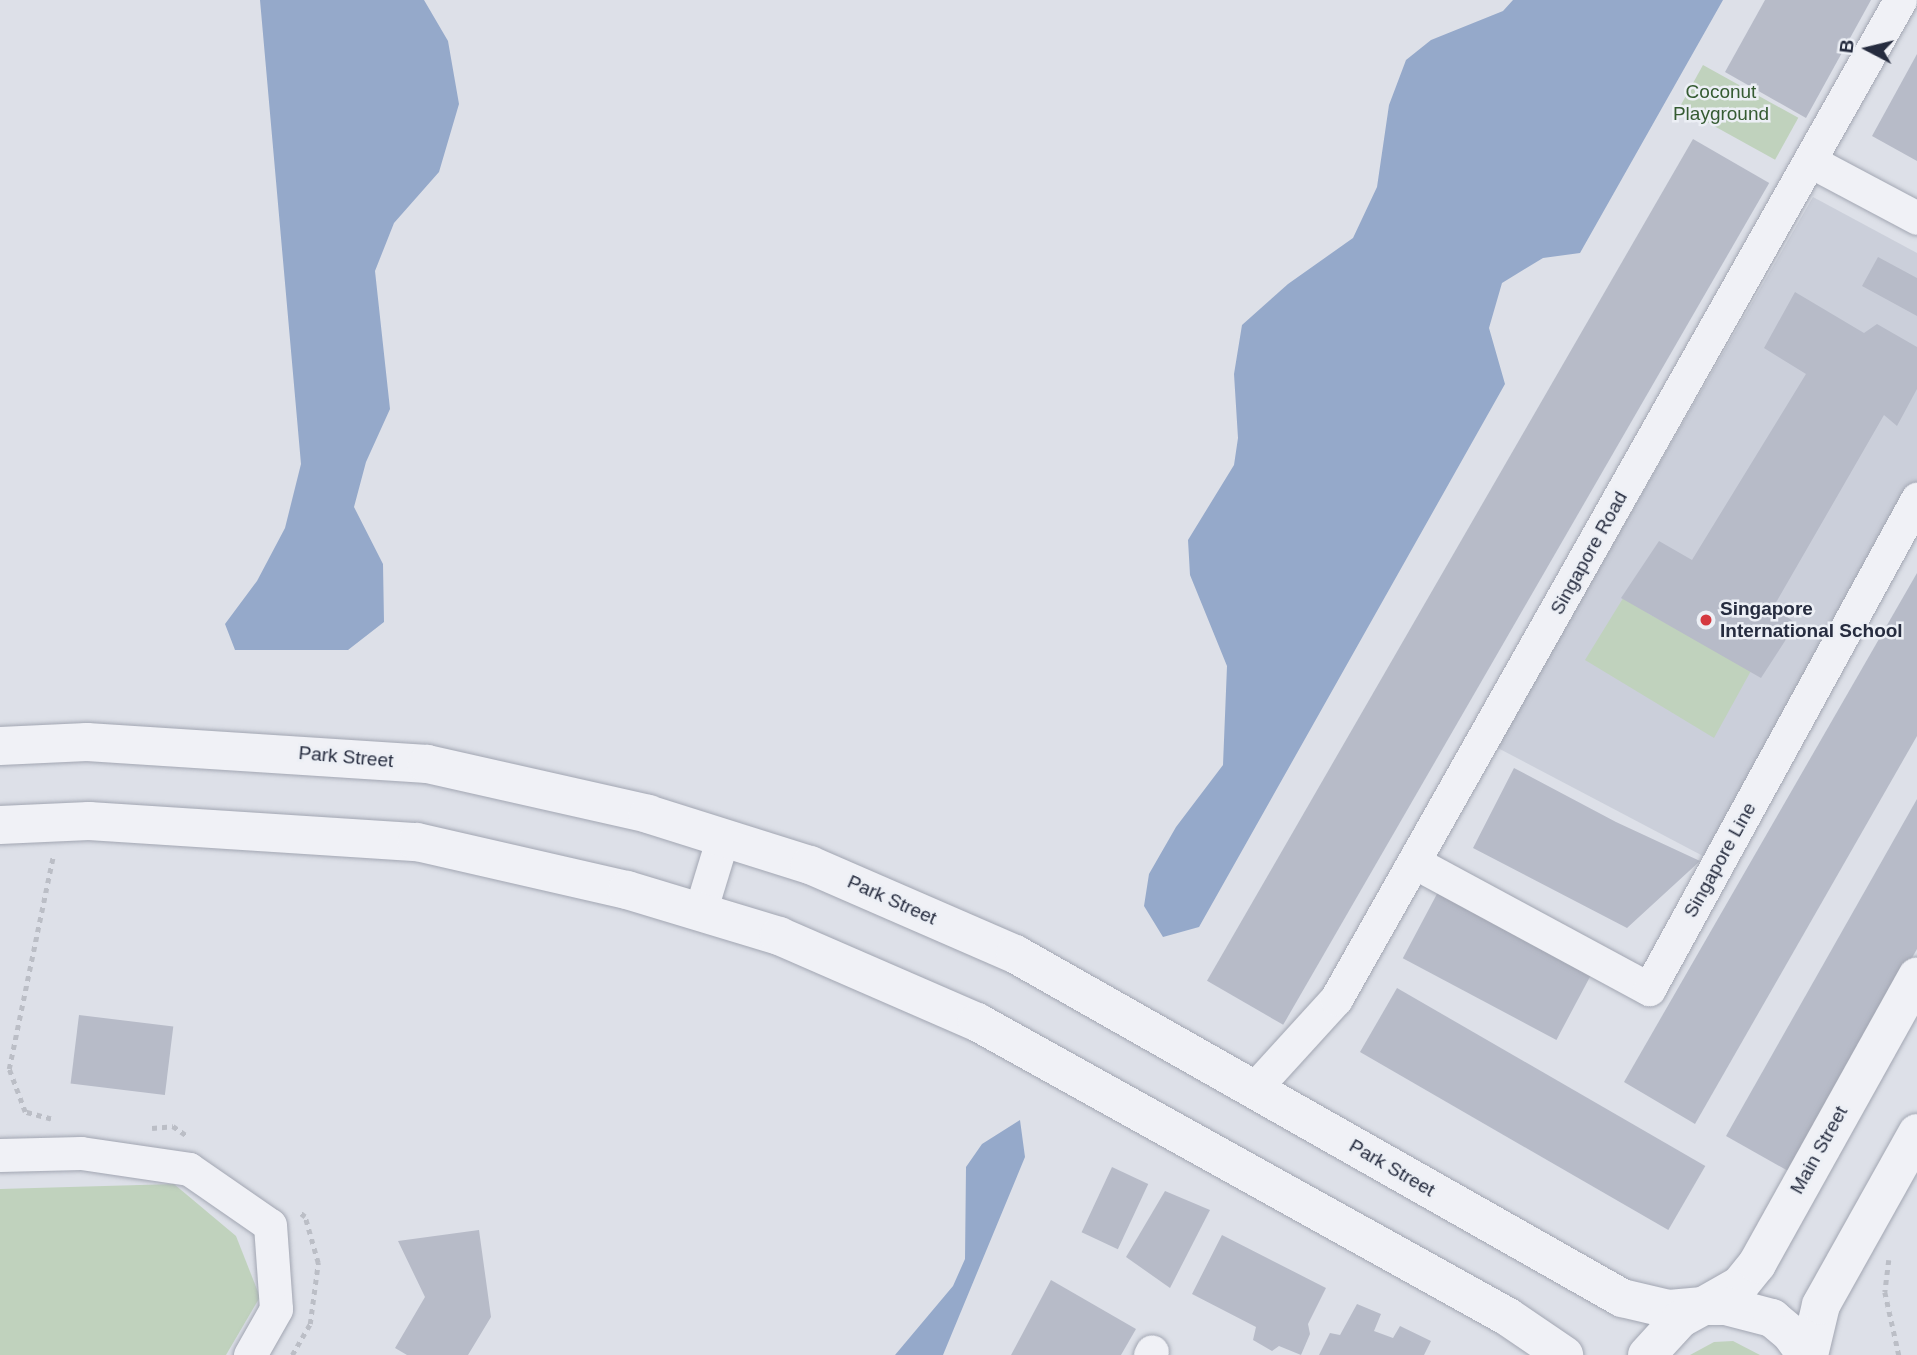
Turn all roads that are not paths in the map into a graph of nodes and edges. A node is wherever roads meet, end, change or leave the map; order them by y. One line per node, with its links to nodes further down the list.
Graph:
1 (1900, 0): 2 (street, Singapore Road)
2 (1810, 161): 3 (street); 8 (street, Singapore Road)
3 (1917, 218)
4 (1917, 499): 8 (street, Singapore Line)
5 (0, 746): 7 (street, Park Street)
6 (0, 825): 9 (street)
7 (723, 837): 9 (street); 11 (street, Park Street)
8 (1416, 863): 11 (street, Singapore Road)
9 (700, 912): 16 (street)
10 (1917, 976): 14 (street, Main Street)
11 (1254, 1089): 14 (street, Park Street)
12 (1917, 1133): 18 (street)
13 (0, 1155): 15 (street)
14 (1703, 1306): 17 (street, Main Street); 18 (street)
15 (250, 1355)
16 (1564, 1355)
17 (1647, 1355)
18 (1807, 1355)

